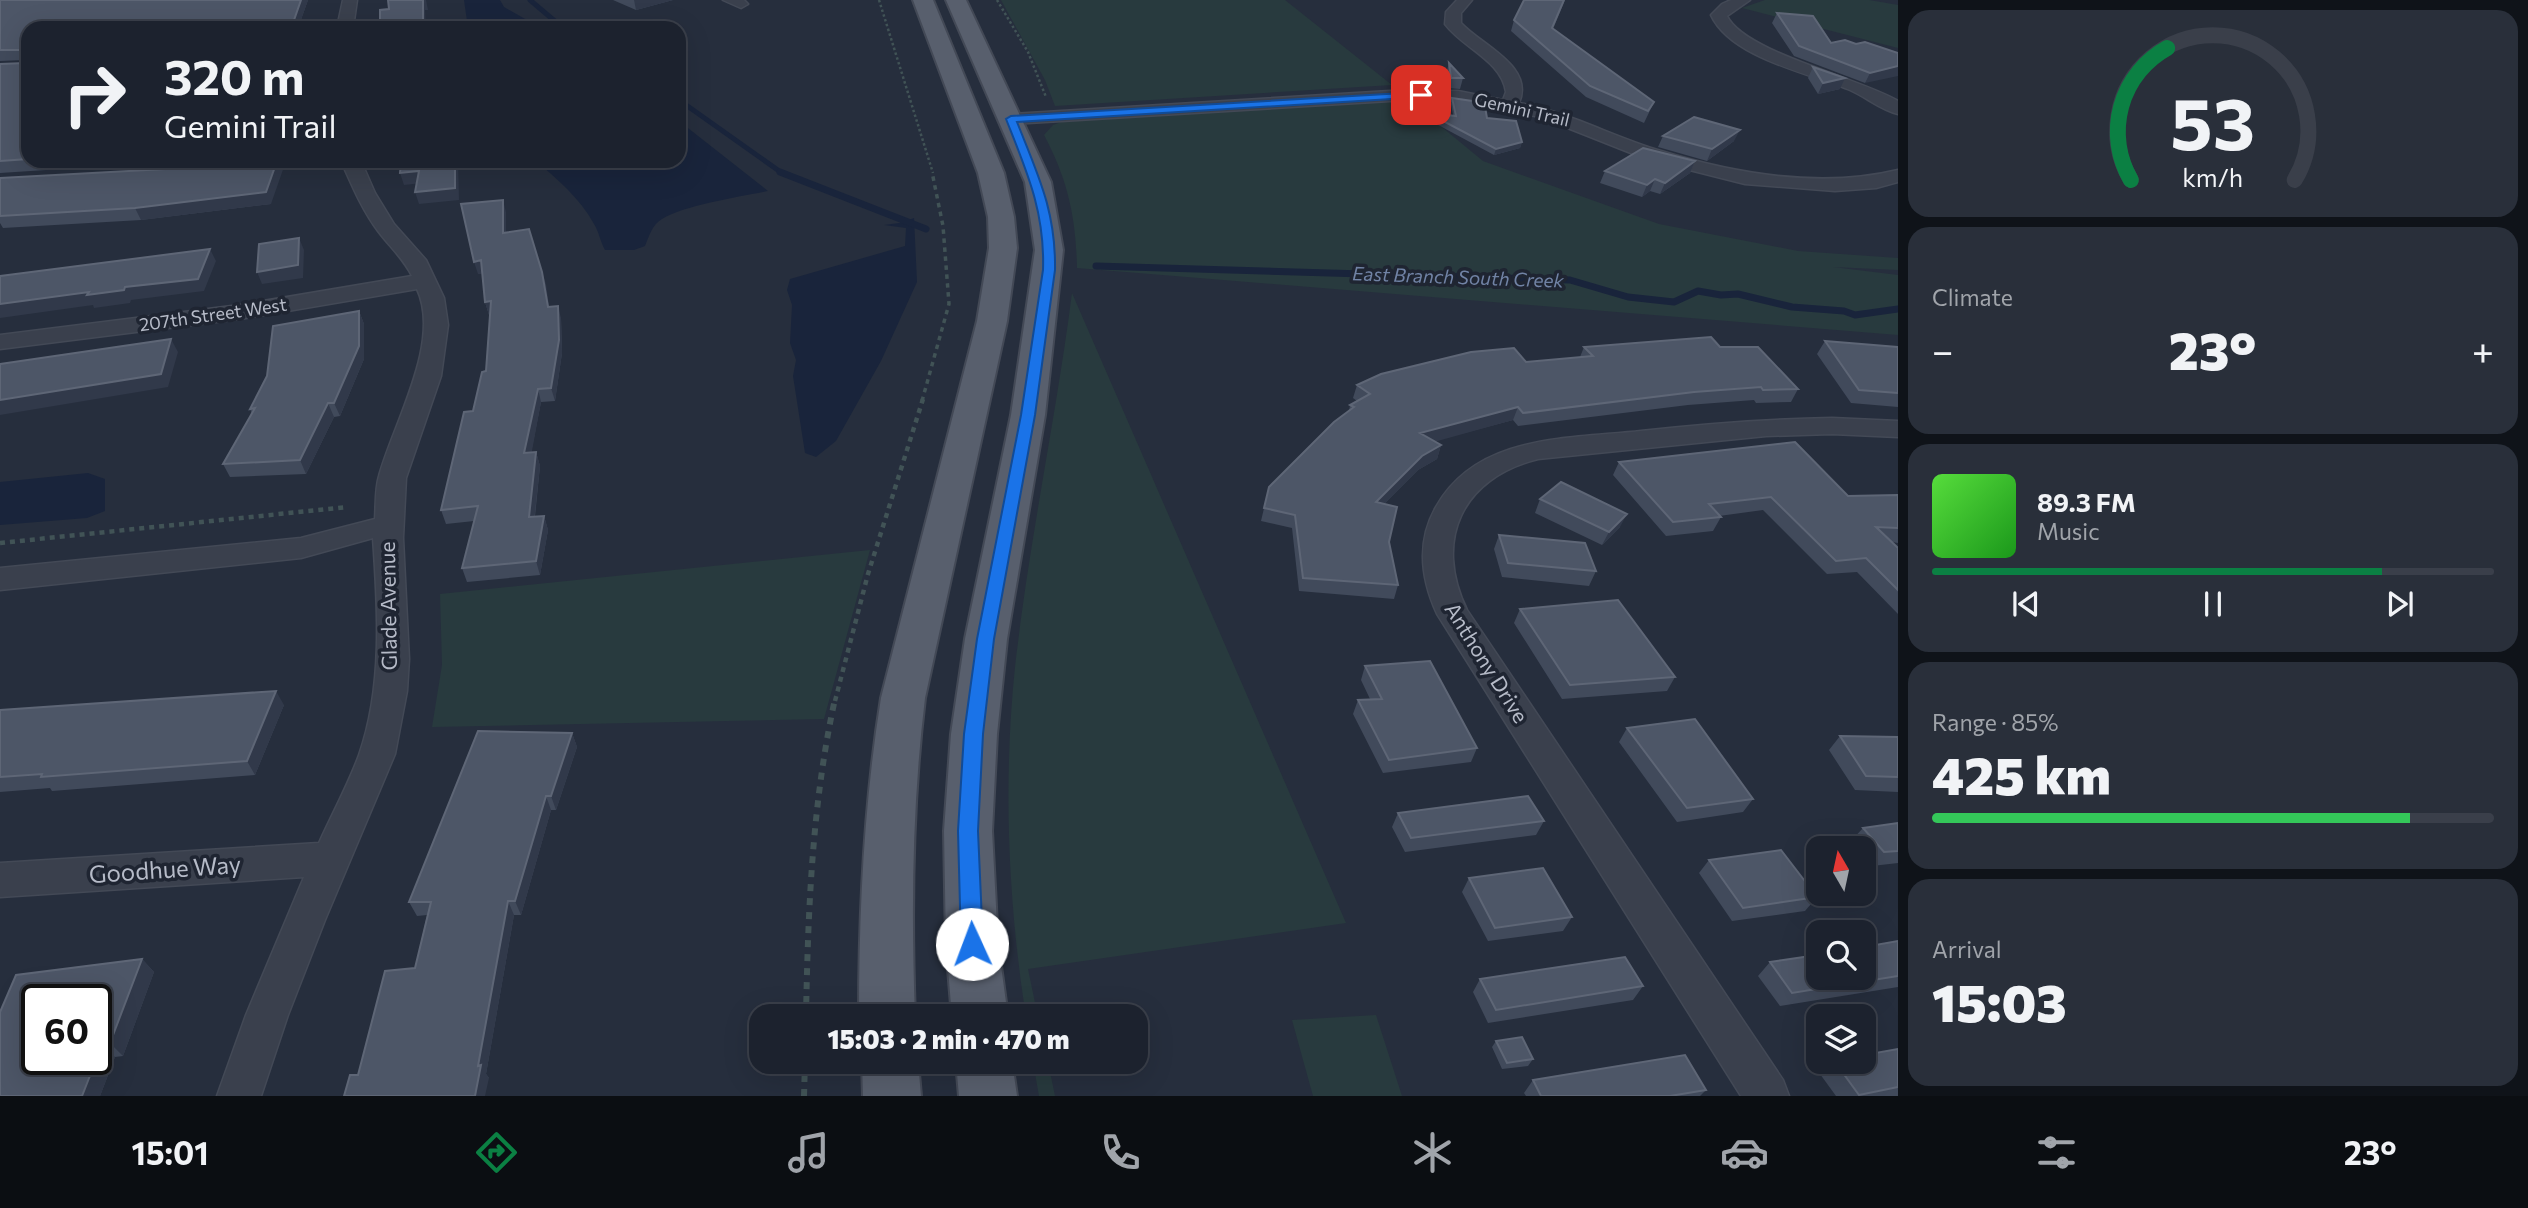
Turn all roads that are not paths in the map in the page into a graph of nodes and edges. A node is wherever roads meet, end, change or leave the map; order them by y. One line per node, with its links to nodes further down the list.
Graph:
1 (351, 0): 6 (street)
2 (923, 0): 19 (main road)
3 (956, 0): 9 (main road)
4 (1465, 0): 7 (street)
5 (1743, 0): 8 (street)
6 (346, 21)
7 (1510, 104): 9 (street, Gemini Trail); 11 (street, Gemini Trail)
8 (1898, 109)
9 (1011, 119): 20 (main road)
10 (354, 168): 12 (street, Glade Avenue)
11 (1898, 176)
12 (425, 281): 13 (street, 207th Street West); 15 (street, Glade Avenue)
13 (0, 342)
14 (1898, 429): 26 (street, Anthony Drive)
15 (389, 513): 16 (street); 17 (street, Glade Avenue)
16 (0, 579)
17 (330, 859): 18 (street, Goodhue Way); 23 (street, Glade Avenue)
18 (0, 880)
19 (887, 1004)
20 (979, 1004)
21 (890, 1074): 24 (main road)
22 (985, 1074): 25 (main road)
23 (239, 1096)
24 (891, 1096)
25 (988, 1096)
26 (1766, 1096)

